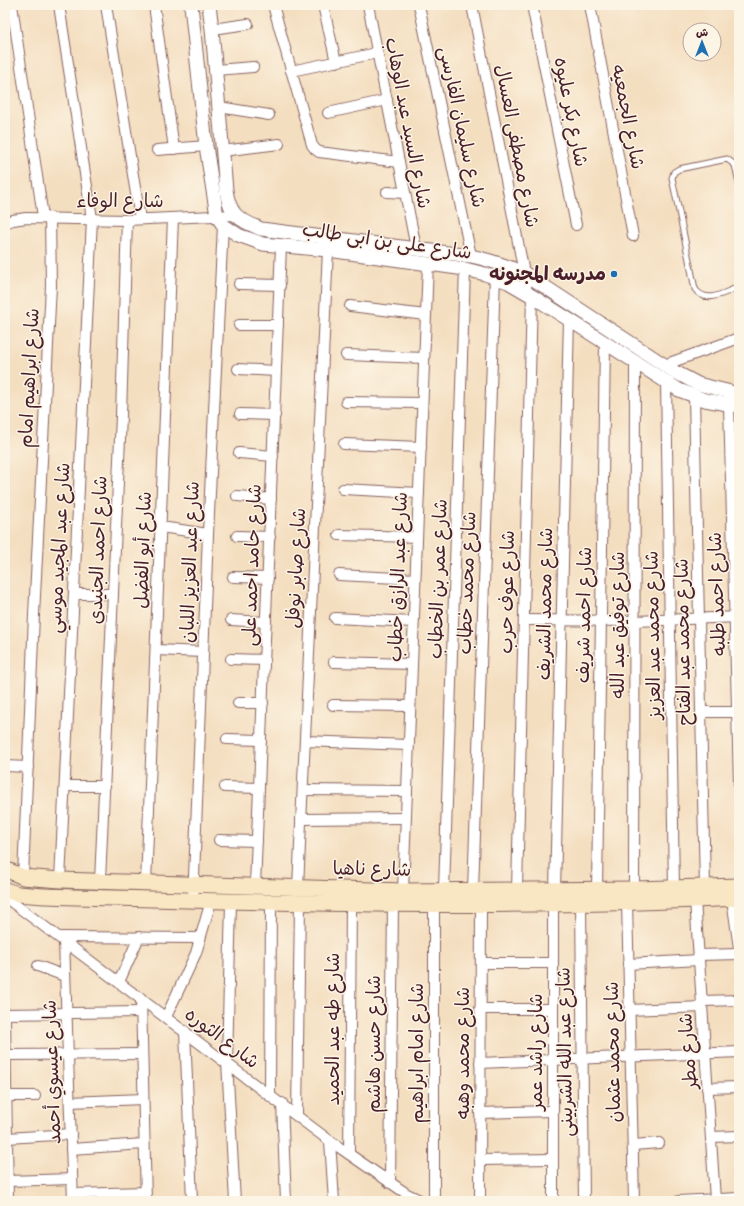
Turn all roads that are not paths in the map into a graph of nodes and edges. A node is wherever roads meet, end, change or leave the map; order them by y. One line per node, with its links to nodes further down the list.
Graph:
1 (12, 5): 35 (street, شارع ابراهيم امام)
2 (59, 5): 37 (street, شارع عبد المجيد موسي)
3 (106, 5): 39 (street)
4 (154, 5): 27 (street)
5 (191, 5): 26 (street)
6 (209, 5): 15 (street)
7 (272, 5): 20 (street)
8 (322, 5): 17 (street)
9 (368, 5): 16 (street, شارع السيد عبد الوهاب)
10 (419, 5): 47 (street, شارع سليمان الفارسى)
11 (472, 5): 50 (street, شارع مصطفى العسال)
12 (532, 5): 42 (street, شارع بكر عليوه)
13 (590, 5): 43 (street, شارع الجمعيه)
14 (248, 24): 15 (street)
15 (212, 30): 19 (street)
16 (377, 53): 17 (street); 21 (street, شارع السيد عبد الوهاب)
17 (336, 62): 20 (street)
18 (253, 67): 19 (street)
19 (216, 70): 22 (street)
20 (291, 71): 30 (street)
21 (386, 100): 23 (street); 30 (street, شارع السيد عبد الوهاب)
22 (218, 107): 24 (street); 29 (street)
23 (328, 113)
24 (269, 115)
25 (280, 144): 29 (street)
26 (206, 146): 27 (street); 40 (street)
27 (174, 149): 28 (street)
28 (157, 150)
29 (222, 151): 34 (street)
30 (399, 162): 33 (street, شارع السيد عبد الوهاب)
31 (739, 183): 54 (lane)
32 (387, 192): 33 (street)
33 (405, 192): 45 (street, شارع السيد عبد الوهاب)
34 (235, 216): 40 (street, شارع الوفاء); 45 (street, شارع على بن ابى طالب)
35 (47, 217): 37 (street, شارع الوفاء); 41 (street, شارع الوفاء); 125 (street, شارع ابراهيم امام)
36 (173, 218): 39 (street, شارع الوفاء); 40 (street, شارع الوفاء); 85 (street, شارع أبو الفضل)
37 (92, 219): 38 (street, شارع الوفاء); 95 (street, شارع عبد المجيد موسي)
38 (127, 220): 39 (street, شارع الوفاء); 96 (street, شارع احمد الجنيدى)
39 (140, 220)
40 (220, 220): 44 (street, شارع على بن ابى طالب); 86 (street, شارع عبد العزيز اللبان)
41 (5, 223)
42 (576, 225)
43 (633, 236)
44 (281, 246): 46 (street, شارع على بن ابى طالب); 53 (street, شارع حامد احمد على)
45 (416, 248): 47 (street, شارع على بن ابى طالب)
46 (328, 250): 48 (street, شارع على بن ابى طالب); 122 (street, شارع صابر نوفل)
47 (471, 256): 50 (street, شارع على بن ابى طالب)
48 (428, 264): 49 (street, شارع على بن ابى طالب); 57 (street, شارع عبد الرازق خطاب)
49 (465, 269): 51 (street, شارع على بن ابى طالب); 148 (street, شارع عمر بن الخطاب)
50 (524, 273): 55 (street, شارع مصطفى العسال); 66 (street, شارع على بن ابى طالب)
51 (495, 277): 55 (street, شارع على بن ابى طالب); 149 (street, شارع محمد خطاب)
52 (239, 284): 53 (street)
53 (280, 285): 60 (street, شارع حامد احمد على)
54 (739, 287)
55 (529, 294): 58 (street, شارع على بن ابى طالب); 102 (street, شارع عوف حرب)
56 (350, 306): 57 (street)
57 (426, 315): 64 (street, شارع عبد الرازق خطاب)
58 (569, 319): 62 (street, شارع على بن ابى طالب); 103 (street, شارع محمد الشريف)
59 (238, 324): 60 (street)
60 (278, 325): 68 (street, شارع حامد احمد على)
61 (739, 338): 66 (street)
62 (605, 342): 65 (street, شارع على بن ابى طالب); 104 (street, شارع احمد شريف)
63 (346, 355): 64 (street)
64 (424, 358): 73 (street, شارع عبد الرازق خطاب)
65 (635, 362): 69 (street, شارع على بن ابى طالب); 105 (street, شارع توفيق عبد الله)
66 (664, 365): 70 (street, شارع على بن ابى طالب)
67 (238, 369): 68 (street)
68 (276, 371): 76 (street, شارع حامد احمد على)
69 (666, 381): 71 (street, شارع على بن ابى طالب); 100 (street, شارع محمد عبد العزيز)
70 (739, 394)
71 (694, 396): 74 (street, شارع على بن ابى طالب); 99 (street, شارع محمد عبد الفتاح)
72 (346, 402): 73 (street)
73 (422, 403): 78 (street, شارع عبد الرازق خطاب)
74 (734, 405): 97 (street, شارع احمد طلبه)
75 (240, 414): 76 (street)
76 (275, 415): 80 (street, شارع حامد احمد على)
77 (344, 444): 78 (street)
78 (421, 447): 82 (street, شارع عبد الرازق خطاب)
79 (238, 453): 80 (street)
80 (273, 456): 84 (street, شارع حامد احمد على)
81 (343, 489): 82 (street)
82 (419, 493): 90 (street, شارع عبد الرازق خطاب)
83 (237, 496): 84 (street)
84 (271, 499): 89 (street, شارع حامد احمد على)
85 (161, 527): 86 (street); 108 (street, شارع أبو الفضل)
86 (208, 534): 109 (street, شارع عبد العزيز اللبان)
87 (339, 535): 90 (street)
88 (236, 536): 89 (street)
89 (270, 537): 93 (street, شارع حامد احمد على)
90 (417, 537): 94 (street, شارع عبد الرازق خطاب)
91 (339, 575): 94 (street)
92 (233, 577): 93 (street)
93 (268, 578): 106 (street, شارع حامد احمد على)
94 (415, 579): 107 (street, شارع عبد الرازق خطاب)
95 (74, 594): 96 (street); 127 (street, شارع عبد المجيد موسي)
96 (113, 594): 128 (street, شارع احمد الجنيدى)
97 (737, 617): 99 (street); 119 (street, شارع احمد طلبه)
98 (335, 618): 107 (street)
99 (699, 618): 100 (street); 118 (street, شارع محمد عبد الفتاح)
100 (670, 619): 105 (street); 145 (street, شارع محمد عبد العزيز)
101 (231, 620): 106 (street)
102 (524, 620): 103 (street); 150 (street, شارع عوف حرب)
103 (562, 620): 104 (street); 155 (street, شارع محمد الشريف)
104 (601, 621): 105 (street); 146 (street, شارع احمد شريف)
105 (635, 621): 153 (street, شارع توفيق عبد الله)
106 (266, 622): 111 (street, شارع حامد احمد على)
107 (414, 622): 113 (street, شارع عبد الرازق خطاب)
108 (156, 650): 109 (street); 140 (street, شارع أبو الفضل)
109 (203, 652): 141 (street, شارع عبد العزيز اللبان)
110 (231, 659): 111 (street)
111 (265, 660): 115 (street, شارع حامد احمد على)
112 (334, 662): 113 (street)
113 (412, 664): 117 (street, شارع عبد الرازق خطاب)
114 (238, 703): 115 (street)
115 (263, 703): 121 (street, شارع حامد احمد على)
116 (333, 705): 117 (street)
117 (410, 706): 123 (street, شارع عبد الرازق خطاب)
118 (701, 712): 119 (street); 144 (street, شارع محمد عبد الفتاح)
119 (737, 712): 126 (street, شارع احمد طلبه)
120 (227, 739): 121 (street)
121 (262, 740): 130 (street, شارع حامد احمد على)
122 (305, 741): 123 (street); 131 (street, شارع صابر نوفل)
123 (408, 745): 132 (street, شارع عبد الرازق خطاب)
124 (5, 766): 125 (street)
125 (28, 767): 137 (street, شارع ابراهيم امام)
126 (739, 784)
127 (64, 786): 128 (street); 138 (street, شارع عبد المجيد موسي)
128 (105, 786): 139 (street, شارع احمد الجنيدى)
129 (225, 787): 130 (street)
130 (260, 788): 136 (street, شارع حامد احمد على)
131 (303, 790): 132 (street); 134 (street, شارع صابر نوفل)
132 (407, 791): 133 (street, شارع عبد الرازق خطاب)
133 (406, 818): 134 (street); 151 (street, شارع عبد الرازق خطاب)
134 (301, 819): 143 (street, شارع صابر نوفل)
135 (219, 840): 136 (street)
136 (257, 841): 142 (street, شارع حامد احمد على)
137 (11, 876): 138 (main road, شارع ناهيا)
138 (60, 880): 139 (main road, شارع ناهيا)
139 (100, 881): 140 (main road, شارع ناهيا)
140 (146, 882): 141 (main road, شارع ناهيا)
141 (194, 884): 142 (main road, شارع ناهيا); 157 (street, شارع عبد العزيز اللبان)
142 (256, 886): 143 (main road, شارع ناهيا)
143 (298, 887): 151 (main road, شارع ناهيا)
144 (705, 887): 145 (main road, شارع ناهيا); 152 (main road, شارع ناهيا)
145 (674, 888): 153 (main road, شارع ناهيا)
146 (597, 889): 153 (main road, شارع ناهيا); 155 (main road, شارع ناهيا)
147 (5, 890): 157 (main road, شارع ناهيا)
148 (444, 890): 149 (main road, شارع ناهيا); 151 (main road, شارع ناهيا)
149 (473, 890): 150 (main road, شارع ناهيا)
150 (517, 890): 155 (main road, شارع ناهيا)
151 (403, 891)
152 (737, 894): 156 (main road, شارع ناهيا); 170 (street)
153 (631, 896): 156 (main road, شارع ناهيا); 161 (main road, شارع ناهيا); 175 (street, شارع محمد عثمان)
154 (5, 897): 169 (street, شارع الثوره)
155 (554, 897): 161 (main road, شارع ناهيا); 166 (main road, شارع ناهيا); 174 (street, شارع راشد عمر)
156 (695, 900): 172 (street, شارع مطر)
157 (193, 901): 158 (main road, شارع ناهيا)
158 (211, 901): 159 (main road, شارع ناهيا); 168 (street)
159 (231, 902): 160 (main road, شارع ناهيا); 200 (street)
160 (271, 903): 162 (main road, شارع ناهيا); 205 (street)
161 (581, 903): 198 (street, شارع عبد الله الشربينى)
162 (300, 904): 163 (main road, شارع ناهيا); 212 (street)
163 (351, 904): 164 (main road, شارع ناهيا); 223 (street, شارع طه عبد الحميد)
164 (392, 905): 165 (main road, شارع ناهيا); 229 (street, شارع حسن هاشم)
165 (434, 905): 166 (main road, شارع ناهيا); 242 (street, شارع امام ابراهيم)
166 (481, 905): 173 (street, شارع محمد وهبه)
167 (140, 937): 168 (street); 169 (street); 178 (street)
168 (200, 938): 188 (street)
169 (61, 939): 177 (street, شارع عيسوي أحمد); 178 (street, شارع الثوره)
170 (739, 948)
171 (739, 954): 172 (street)
172 (699, 958): 175 (street); 181 (street, شارع مطر)
173 (481, 962): 174 (street); 182 (street, شارع محمد وهبه)
174 (553, 962): 183 (street, شارع راشد عمر)
175 (628, 964): 184 (street, شارع محمد عثمان)
176 (38, 966): 177 (street)
177 (65, 976): 186 (street, شارع عيسوي أحمد)
178 (119, 982): 179 (street, شارع الثوره)
179 (141, 998): 185 (street); 188 (street, شارع الثوره)
180 (739, 1000): 181 (street)
181 (702, 1004): 184 (street); 193 (street, شارع مطر)
182 (480, 1009): 183 (street); 201 (street, شارع محمد وهبه)
183 (553, 1009): 199 (street, شارع راشد عمر)
184 (629, 1010): 197 (street, شارع محمد عثمان)
185 (141, 1012): 186 (street); 195 (street)
186 (66, 1013): 187 (street); 194 (street, شارع عيسوي أحمد)
187 (5, 1014)
188 (166, 1017): 190 (street, شارع الثوره)
189 (5, 1019): 191 (street)
190 (185, 1031): 200 (street, شارع الثوره); 237 (street)
191 (5, 1041): 196 (street)
192 (739, 1052): 193 (street)
193 (705, 1053): 197 (street); 203 (street, شارع مطر)
194 (68, 1054): 195 (street); 196 (street); 208 (street, شارع عيسوي أحمد)
195 (142, 1054): 207 (street)
196 (6, 1055): 204 (street)
197 (630, 1057): 198 (street); 221 (street, شارع محمد عثمان)
198 (583, 1059): 199 (street); 245 (street, شارع عبد الله الشربينى)
199 (553, 1060): 201 (street); 210 (street, شارع راشد عمر)
200 (227, 1062): 205 (street, شارع الثوره); 238 (street)
201 (480, 1063): 211 (street, شارع محمد وهبه)
202 (739, 1087): 203 (street)
203 (708, 1088): 216 (street, شارع مطر)
204 (6, 1090): 206 (street); 213 (street)
205 (270, 1095): 209 (street, شارع الثوره)
206 (35, 1096)
207 (143, 1099): 208 (street); 220 (street)
208 (70, 1102): 214 (street, شارع عيسوي أحمد)
209 (282, 1103): 212 (street, شارع الثوره); 239 (street)
210 (553, 1111): 211 (street); 224 (street, شارع راشد عمر)
211 (480, 1112): 225 (street, شارع محمد وهبه)
212 (297, 1115): 218 (street, شارع الثوره)
213 (6, 1127): 217 (street)
214 (71, 1134): 217 (street); 222 (street, شارع عيسوي أحمد)
215 (739, 1136): 216 (street)
216 (711, 1137): 233 (street, شارع مطر)
217 (7, 1138): 226 (street)
218 (330, 1141): 223 (street, شارع الثوره); 240 (street)
219 (659, 1143): 221 (street)
220 (144, 1144): 222 (street); 230 (street)
221 (633, 1145): 246 (street, شارع محمد عثمان)
222 (71, 1148): 227 (street, شارع عيسوي أحمد)
223 (349, 1154): 229 (street, شارع الثوره)
224 (553, 1159): 225 (street); 244 (street, شارع راشد عمر)
225 (480, 1160): 243 (street, شارع محمد وهبه)
226 (6, 1167): 228 (street)
227 (72, 1179): 228 (street); 231 (street, شارع عيسوي أحمد)
228 (8, 1181): 236 (street)
229 (390, 1183): 232 (street, شارع الثوره)
230 (146, 1197): 231 (street)
231 (73, 1198)
232 (407, 1198): 241 (street, شارع الثوره)
233 (715, 1199): 234 (street); 235 (street)
234 (737, 1199)
235 (700, 1200): 247 (street)
236 (8, 1201)
237 (192, 1201)
238 (236, 1201)
239 (286, 1201)
240 (334, 1201)
241 (422, 1201)
242 (434, 1201)
243 (480, 1201)
244 (553, 1201)
245 (584, 1201)
246 (634, 1201)
247 (678, 1201)

